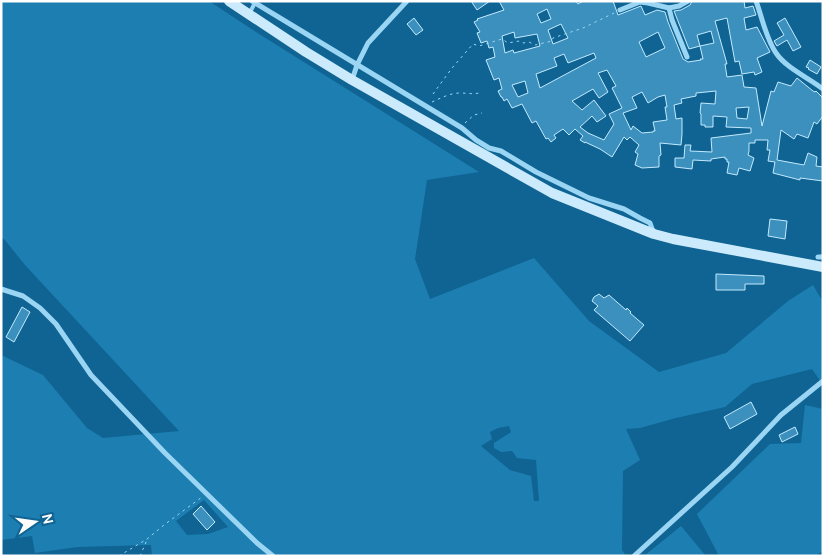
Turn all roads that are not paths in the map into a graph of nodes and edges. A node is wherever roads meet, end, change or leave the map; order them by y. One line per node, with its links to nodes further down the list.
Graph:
1 (229, 1): 8 (main road)
2 (406, 1): 10 (street)
3 (688, 1): 6 (street)
4 (756, 1): 12 (street)
5 (255, 2): 8 (lane); 10 (street)
6 (669, 8): 7 (street); 9 (street)
7 (620, 10)
8 (249, 14): 11 (main road)
9 (687, 57)
10 (357, 65): 11 (street); 13 (street)
11 (352, 80): 13 (main road)
12 (823, 89)
13 (654, 234): 14 (main road)
14 (821, 260)
15 (1, 289): 17 (street)
16 (823, 381): 18 (street)
17 (273, 556)
18 (634, 556)

